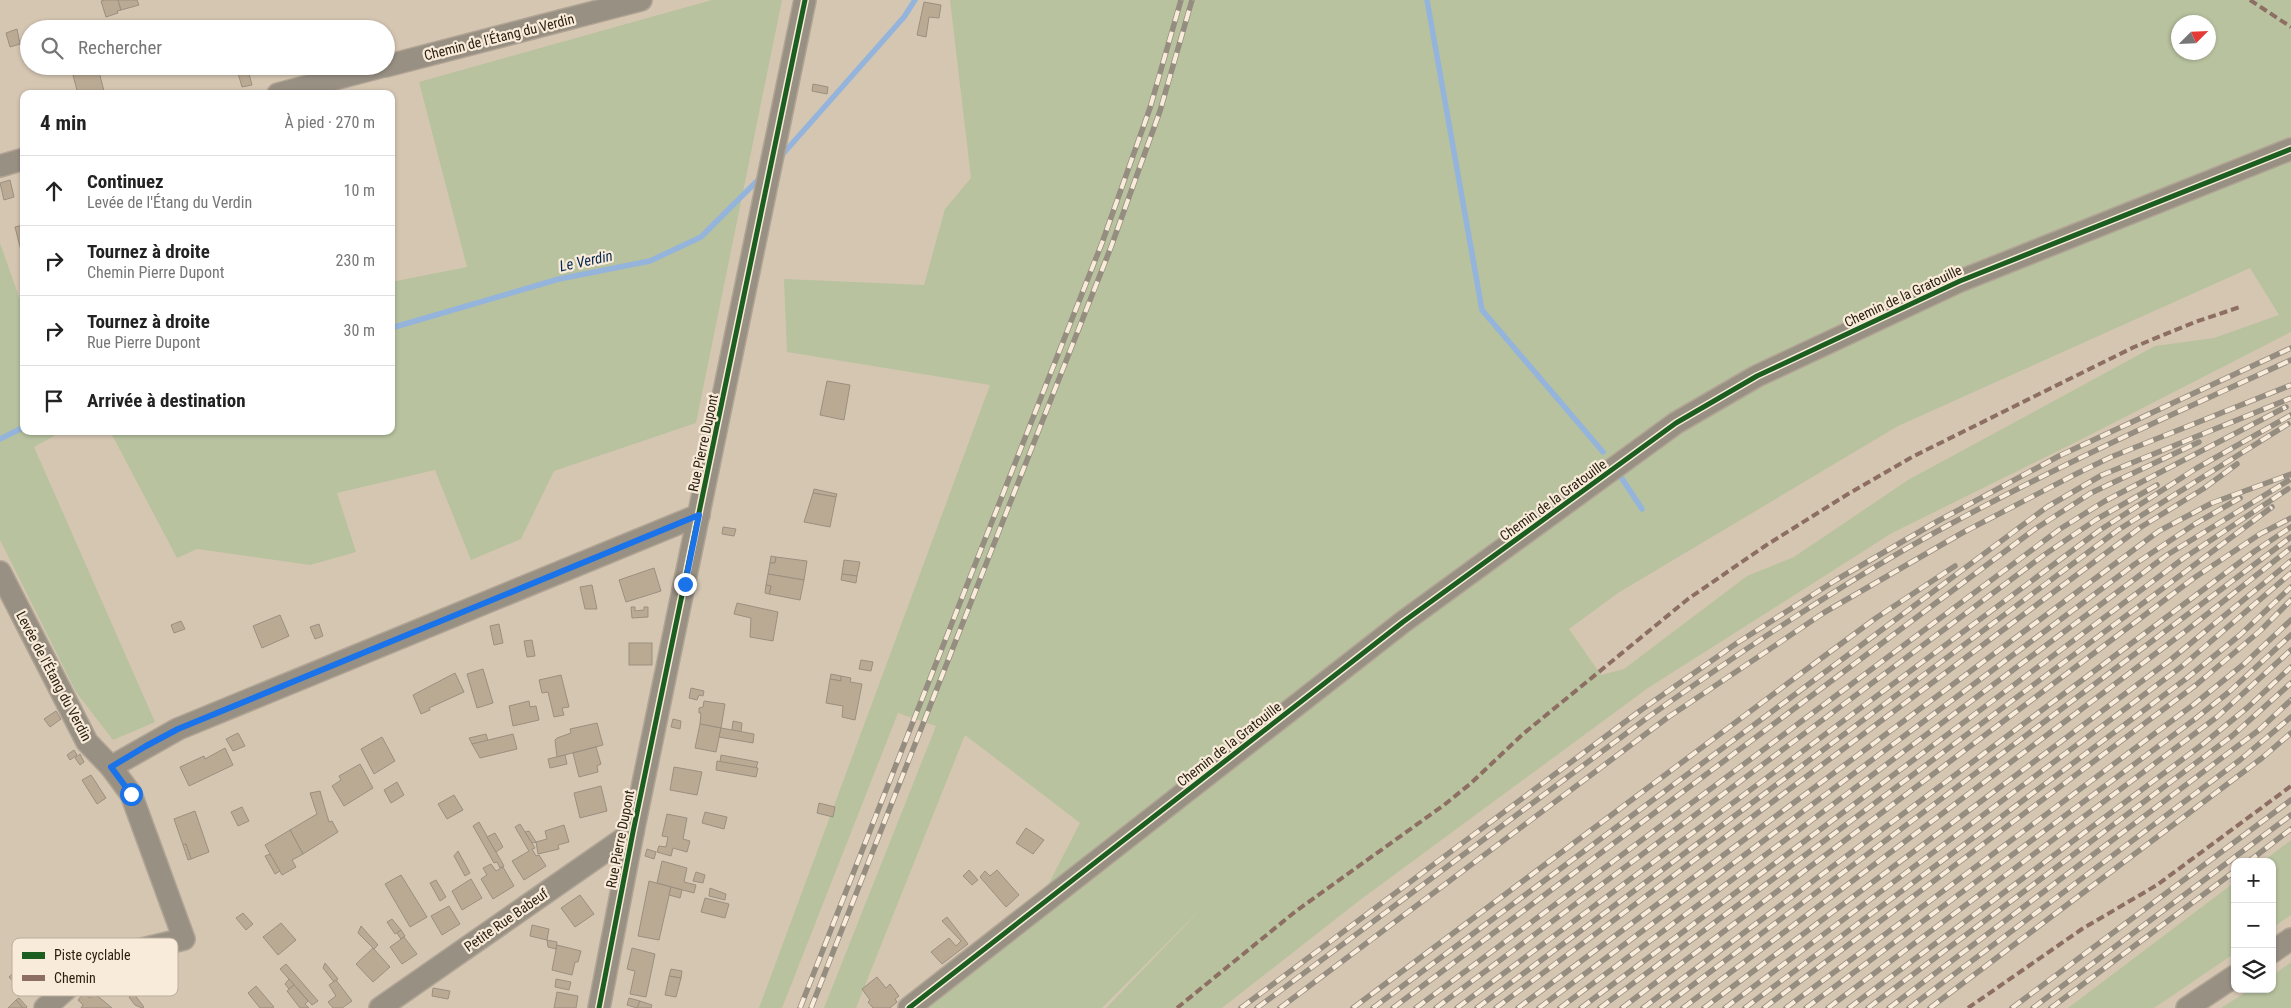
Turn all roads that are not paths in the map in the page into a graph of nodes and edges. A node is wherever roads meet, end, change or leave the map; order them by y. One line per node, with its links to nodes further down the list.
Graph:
1 (641, 0): 3 (street, Chemin de l'Étang du Verdin)
2 (805, 0): 9 (street, Rue Pierre Dupont)
3 (395, 63)
4 (351, 75): 5 (street, Chemin de l'Étang du Verdin)
5 (293, 90)
6 (2291, 149): 21 (street, Chemin de la Gratouille)
7 (20, 161): 8 (street)
8 (0, 166)
9 (699, 515): 11 (street); 12 (street, Rue Pierre Dupont)
10 (0, 572): 11 (street, Levée de l'Étang du Verdin)
11 (111, 767): 14 (street, Levée de l'Étang du Verdin)
12 (633, 832): 19 (street, Petite Rue Babeuf); 20 (street, Rue Pierre Dupont)
13 (2291, 939): 15 (street)
14 (178, 940)
15 (2276, 949)
16 (2231, 979): 22 (street)
17 (58, 996): 18 (street, Levée de l'Étang du Verdin)
18 (45, 1008)
19 (380, 1008)
20 (599, 1008)
21 (910, 1008)
22 (2187, 1008)

